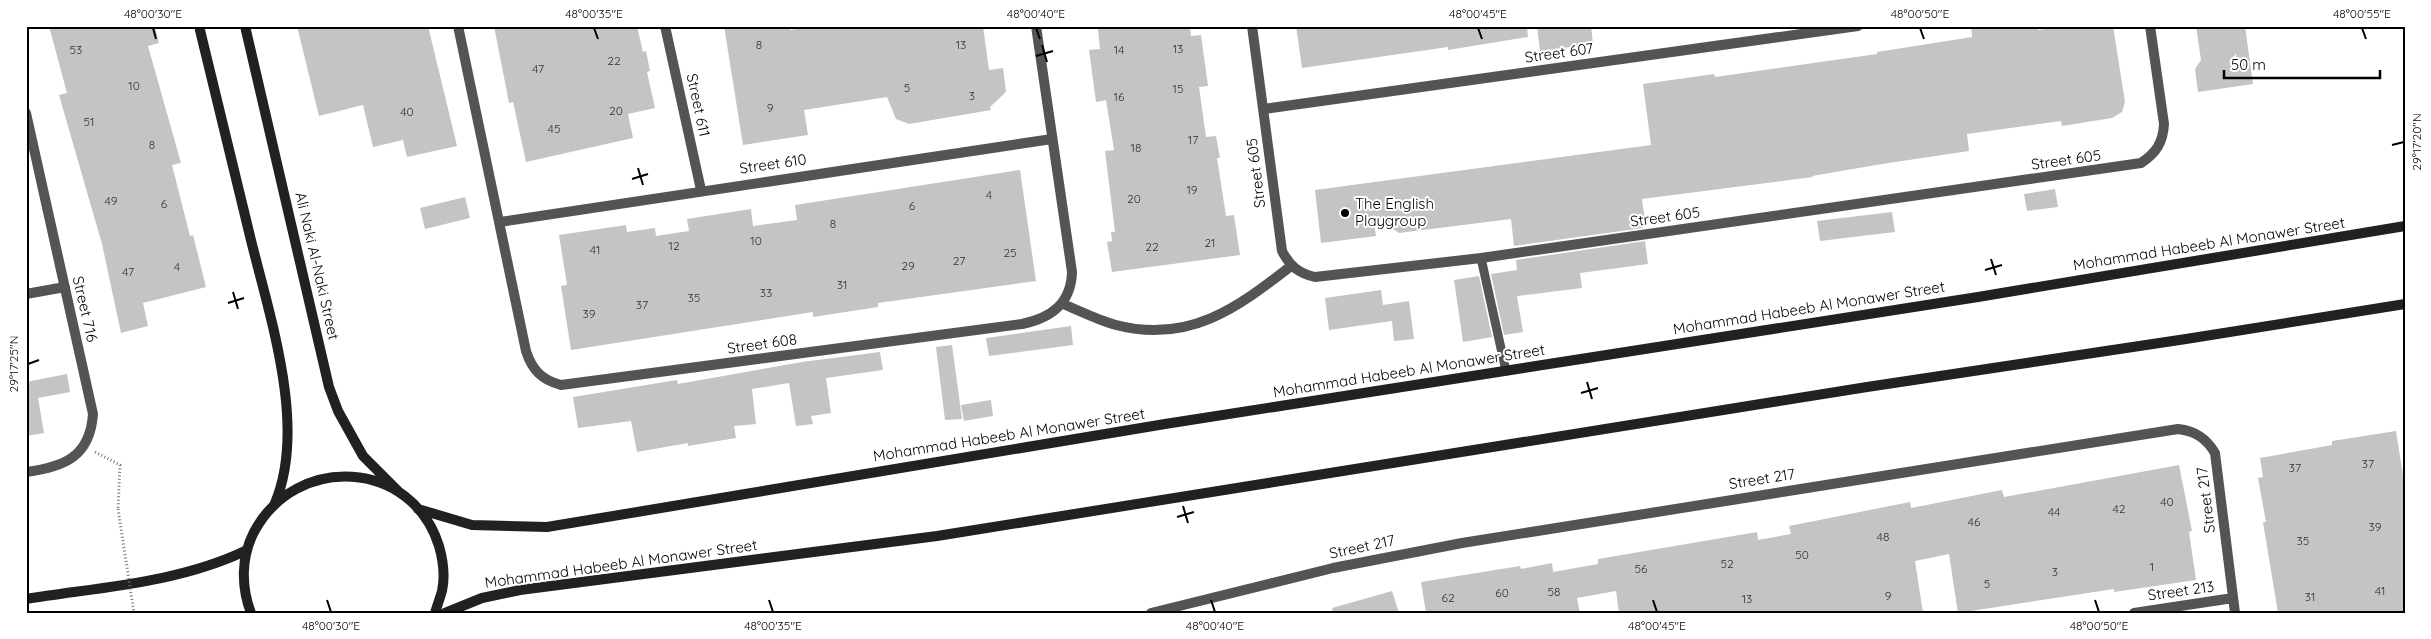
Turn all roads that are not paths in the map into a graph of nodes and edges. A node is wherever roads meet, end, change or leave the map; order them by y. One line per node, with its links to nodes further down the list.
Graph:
1 (199, 26): 24 (main road)
2 (245, 26): 23 (main road, Ali Naki Al-Naki Street)
3 (458, 26): 13 (street, Street 608)
4 (665, 26): 12 (street, Street 611)
5 (1036, 26): 11 (street)
6 (1252, 26): 9 (street, Street 605)
7 (1858, 26): 9 (street, Street 607)
8 (2150, 26): 15 (street, Street 605)
9 (1264, 109): 16 (street, Street 605)
10 (26, 113): 17 (street, Street 716)
11 (1052, 139): 12 (street, Street 610); 19 (street)
12 (701, 190): 13 (street, Street 610)
13 (500, 222): 19 (street, Street 608)
14 (2405, 226): 21 (main road, Mohammad Habeeb Al Monawer Street)
15 (1481, 258): 16 (street, Street 605); 21 (lane)
16 (1291, 266): 19 (street)
17 (65, 287): 18 (street); 22 (street, Street 716)
18 (26, 294)
19 (1062, 304)
20 (2405, 304): 31 (main road, Mohammad Habeeb Al Monawer Street)
21 (1506, 371): 25 (main road, Mohammad Habeeb Al Monawer Street)
22 (26, 472)
23 (400, 493): 24 (main road); 25 (main road)
24 (275, 503): 26 (main road)
25 (418, 509): 30 (main road)
26 (247, 550): 27 (main road); 29 (main road)
27 (26, 598)
28 (2232, 598): 32 (street, Street 217); 33 (street, Street 213); 34 (street, Street 217)
29 (252, 613)
30 (435, 613)
31 (445, 613)
32 (1150, 613)
33 (2134, 613)
34 (2235, 613)

